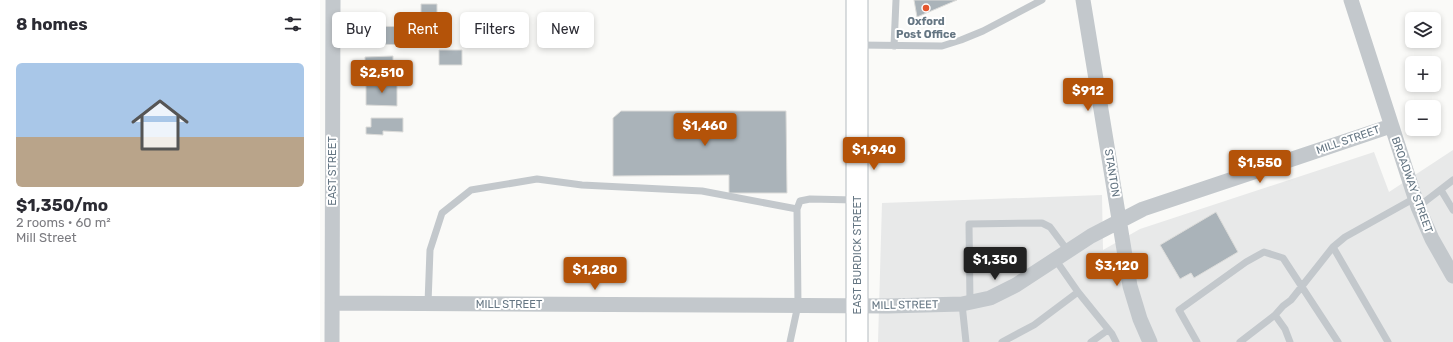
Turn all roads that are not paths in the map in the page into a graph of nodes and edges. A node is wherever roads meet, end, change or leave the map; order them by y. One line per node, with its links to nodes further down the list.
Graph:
1 (333, 0): 23 (street, EAST STREET)
2 (857, 0): 7 (main road, EAST BURDICK STREET)
3 (896, 0): 8 (lane)
4 (1041, 0): 8 (lane)
5 (1084, 0): 16 (street, STANTON)
6 (1351, 0): 9 (street, BROADWAY STREET)
7 (857, 45): 8 (lane); 12 (main road, EAST BURDICK STREET)
8 (894, 46)
9 (1391, 126): 13 (street, BROADWAY STREET); 16 (street, MILL STREET)
10 (1453, 180): 11 (lane)
11 (1441, 190): 13 (lane); 15 (lane)
12 (857, 200): 14 (lane); 27 (main road, EAST BURDICK STREET)
13 (1416, 203): 17 (lane); 20 (street, BROADWAY STREET)
14 (797, 209): 24 (lane); 26 (lane)
15 (1453, 210)
16 (1119, 221): 18 (street, MILL STREET); 37 (street, STANTON)
17 (1333, 247): 21 (lane); 42 (lane)
18 (1068, 251): 19 (street, MILL STREET); 25 (lane)
19 (1055, 259): 22 (lane); 25 (street, MILL STREET)
20 (1453, 276)
21 (1303, 286): 28 (lane); 38 (lane); 41 (lane)
22 (1078, 292): 29 (lane); 34 (lane)
23 (332, 303): 24 (street, MILL STREET); 30 (street, EAST STREET)
24 (428, 303): 26 (street, MILL STREET)
25 (966, 303): 27 (street, MILL STREET); 33 (lane)
26 (798, 305): 27 (street, MILL STREET); 31 (lane)
27 (857, 305): 32 (main road, EAST BURDICK STREET)
28 (1275, 315): 39 (lane); 40 (lane)
29 (1108, 330): 35 (lane); 36 (lane)
30 (332, 342)
31 (790, 342)
32 (857, 342)
33 (966, 342)
34 (1002, 342)
35 (1091, 342)
36 (1116, 342)
37 (1150, 342)
38 (1197, 342)
39 (1240, 342)
40 (1290, 342)
41 (1338, 342)
42 (1388, 342)

